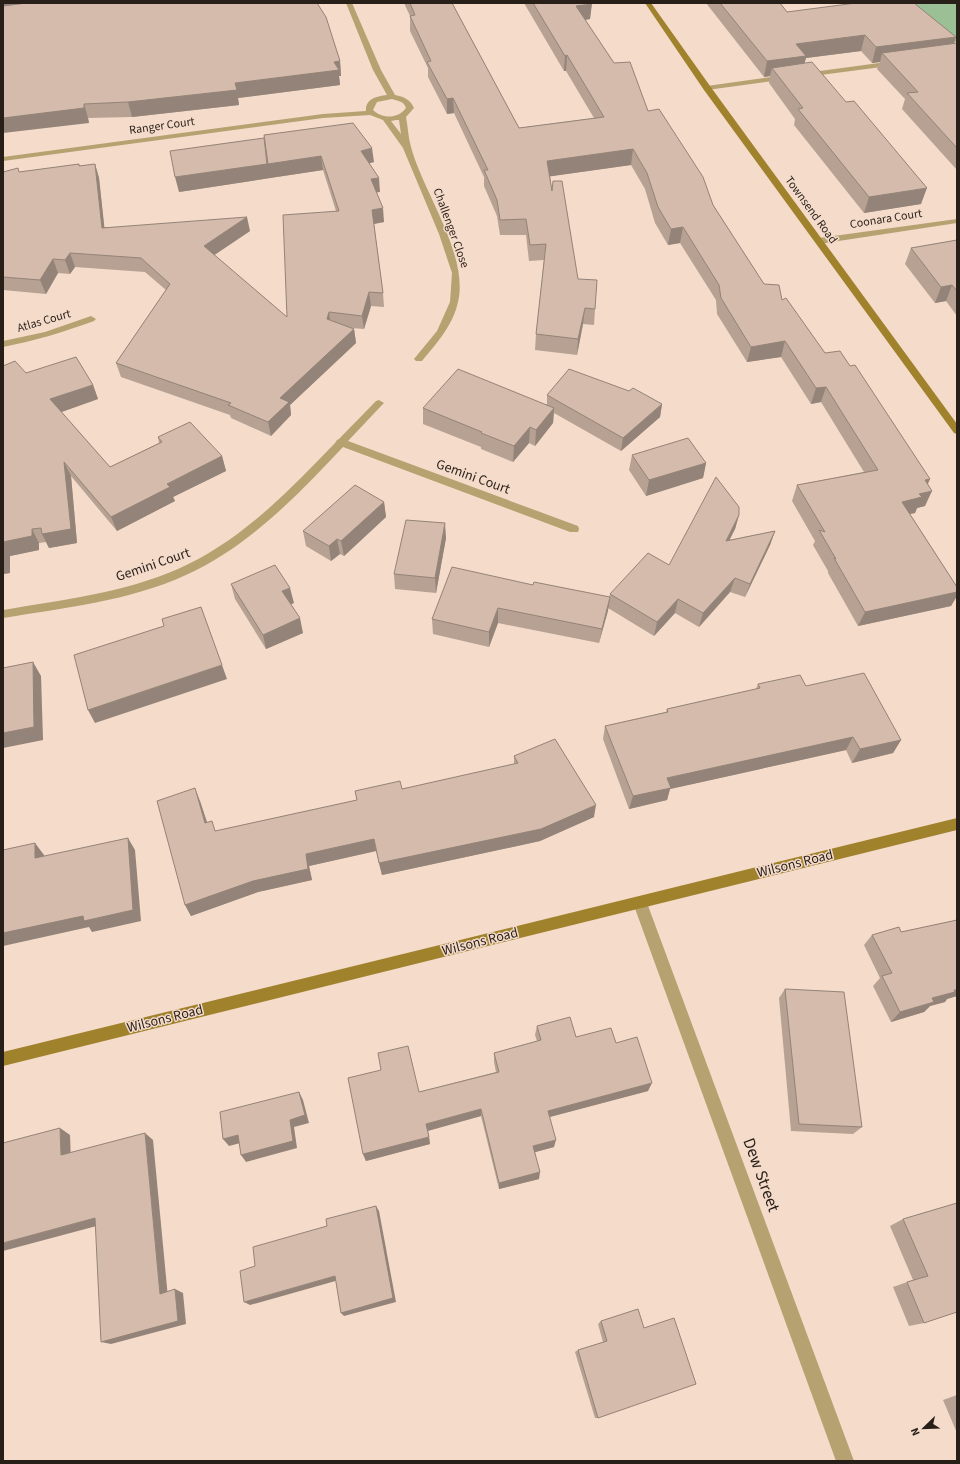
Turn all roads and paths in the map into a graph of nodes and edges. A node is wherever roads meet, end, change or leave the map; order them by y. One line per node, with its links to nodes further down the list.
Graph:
1 (349, 3): 4 (street)
2 (648, 3): 5 (main road, Townsend Road)
3 (902, 62): 5 (street)
4 (376, 70): 6 (street); 7 (street)
5 (707, 88): 14 (main road, Townsend Road)
6 (378, 92): 7 (street); 8 (street)
7 (392, 97): 9 (street)
8 (370, 109): 10 (street); 12 (street, Ranger Court)
9 (402, 116): 10 (street); 11 (street, Challenger Close)
10 (385, 118): 11 (street, Challenger Close)
11 (407, 147): 17 (street, Challenger Close)
12 (3, 159)
13 (957, 220): 14 (street, Coonara Court)
14 (819, 241): 19 (main road, Townsend Road)
15 (91, 319): 16 (street, Atlas Court)
16 (3, 344)
17 (419, 359)
18 (379, 403): 20 (street, Gemini Court)
19 (957, 431)
20 (340, 442): 21 (street, Gemini Court); 22 (street, Gemini Court)
21 (574, 529)
22 (3, 614)
23 (957, 824): 24 (main road, Wilsons Road)
24 (640, 903): 25 (main road, Wilsons Road); 26 (street, Dew Street)
25 (3, 1059)
26 (845, 1461)

